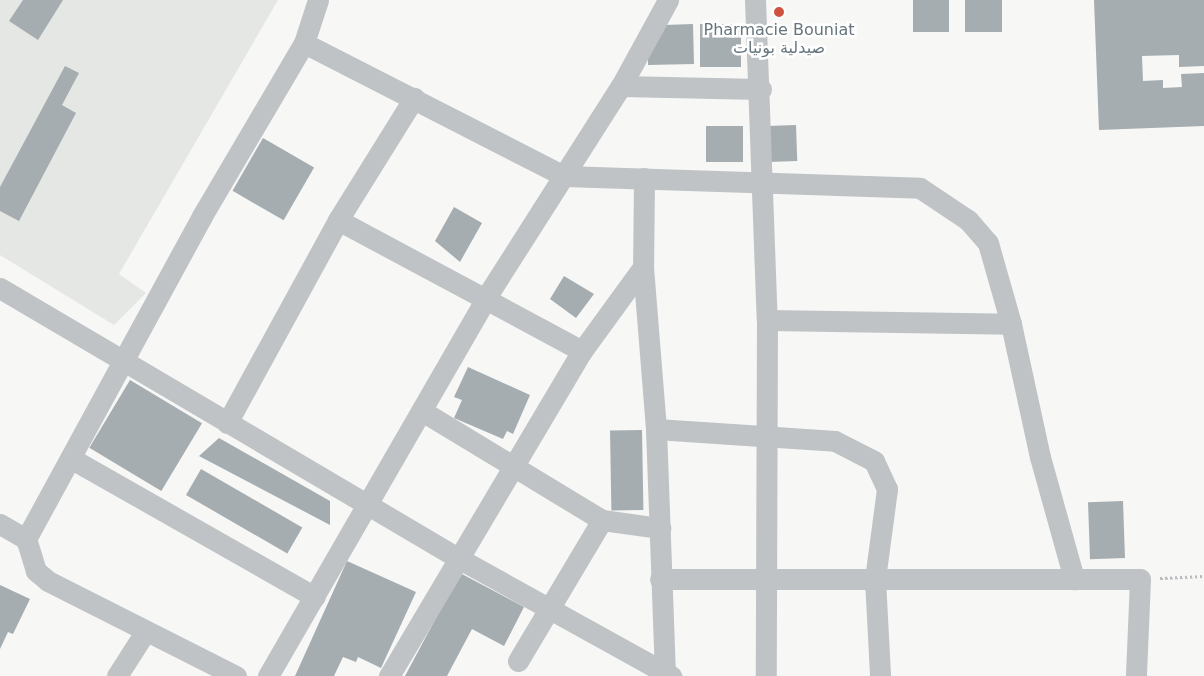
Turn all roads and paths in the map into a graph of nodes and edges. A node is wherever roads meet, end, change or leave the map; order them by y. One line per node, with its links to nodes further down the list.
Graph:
1 (318, 0): 4 (street)
2 (668, 0): 5 (street)
3 (755, 0): 6 (street)
4 (304, 43): 7 (street); 18 (street)
5 (622, 86): 6 (street); 8 (street)
6 (761, 89): 10 (street)
7 (414, 98): 8 (street); 11 (street)
8 (564, 176): 9 (street); 14 (street)
9 (644, 178): 10 (street); 12 (street)
10 (764, 183): 15 (street); 16 (street)
11 (338, 220): 14 (street); 20 (street)
12 (643, 266): 17 (street); 21 (street)
13 (0, 288): 18 (street)
14 (487, 296): 17 (street); 19 (street)
15 (767, 320): 16 (street); 22 (street)
16 (1011, 324): 34 (street)
17 (582, 351): 24 (street)
18 (126, 360): 20 (street); 23 (street)
19 (422, 411): 24 (street); 25 (street)
20 (226, 423): 25 (street)
21 (656, 429): 22 (street); 28 (street)
22 (768, 436): 33 (street); 36 (street)
23 (72, 459): 29 (street); 37 (street)
24 (517, 466): 26 (street); 30 (street)
25 (370, 502): 30 (street); 37 (street)
26 (602, 520): 28 (street); 38 (street)
27 (0, 524): 29 (street)
28 (660, 528): 32 (street)
29 (26, 539): 39 (street)
30 (458, 558): 38 (street); 45 (street)
31 (1204, 576): 35 (path)
32 (660, 579): 36 (street); 41 (street)
33 (875, 579): 34 (street); 36 (street); 47 (street)
34 (1074, 579): 35 (street)
35 (1140, 579): 48 (street)
36 (764, 580): 46 (street)
37 (315, 597): 44 (street)
38 (551, 606): 40 (street); 41 (street)
39 (145, 632): 42 (street); 43 (street)
40 (518, 661)
41 (667, 675)
42 (117, 676)
43 (236, 676)
44 (268, 676)
45 (389, 676)
46 (766, 676)
47 (880, 676)
48 (1136, 676)

